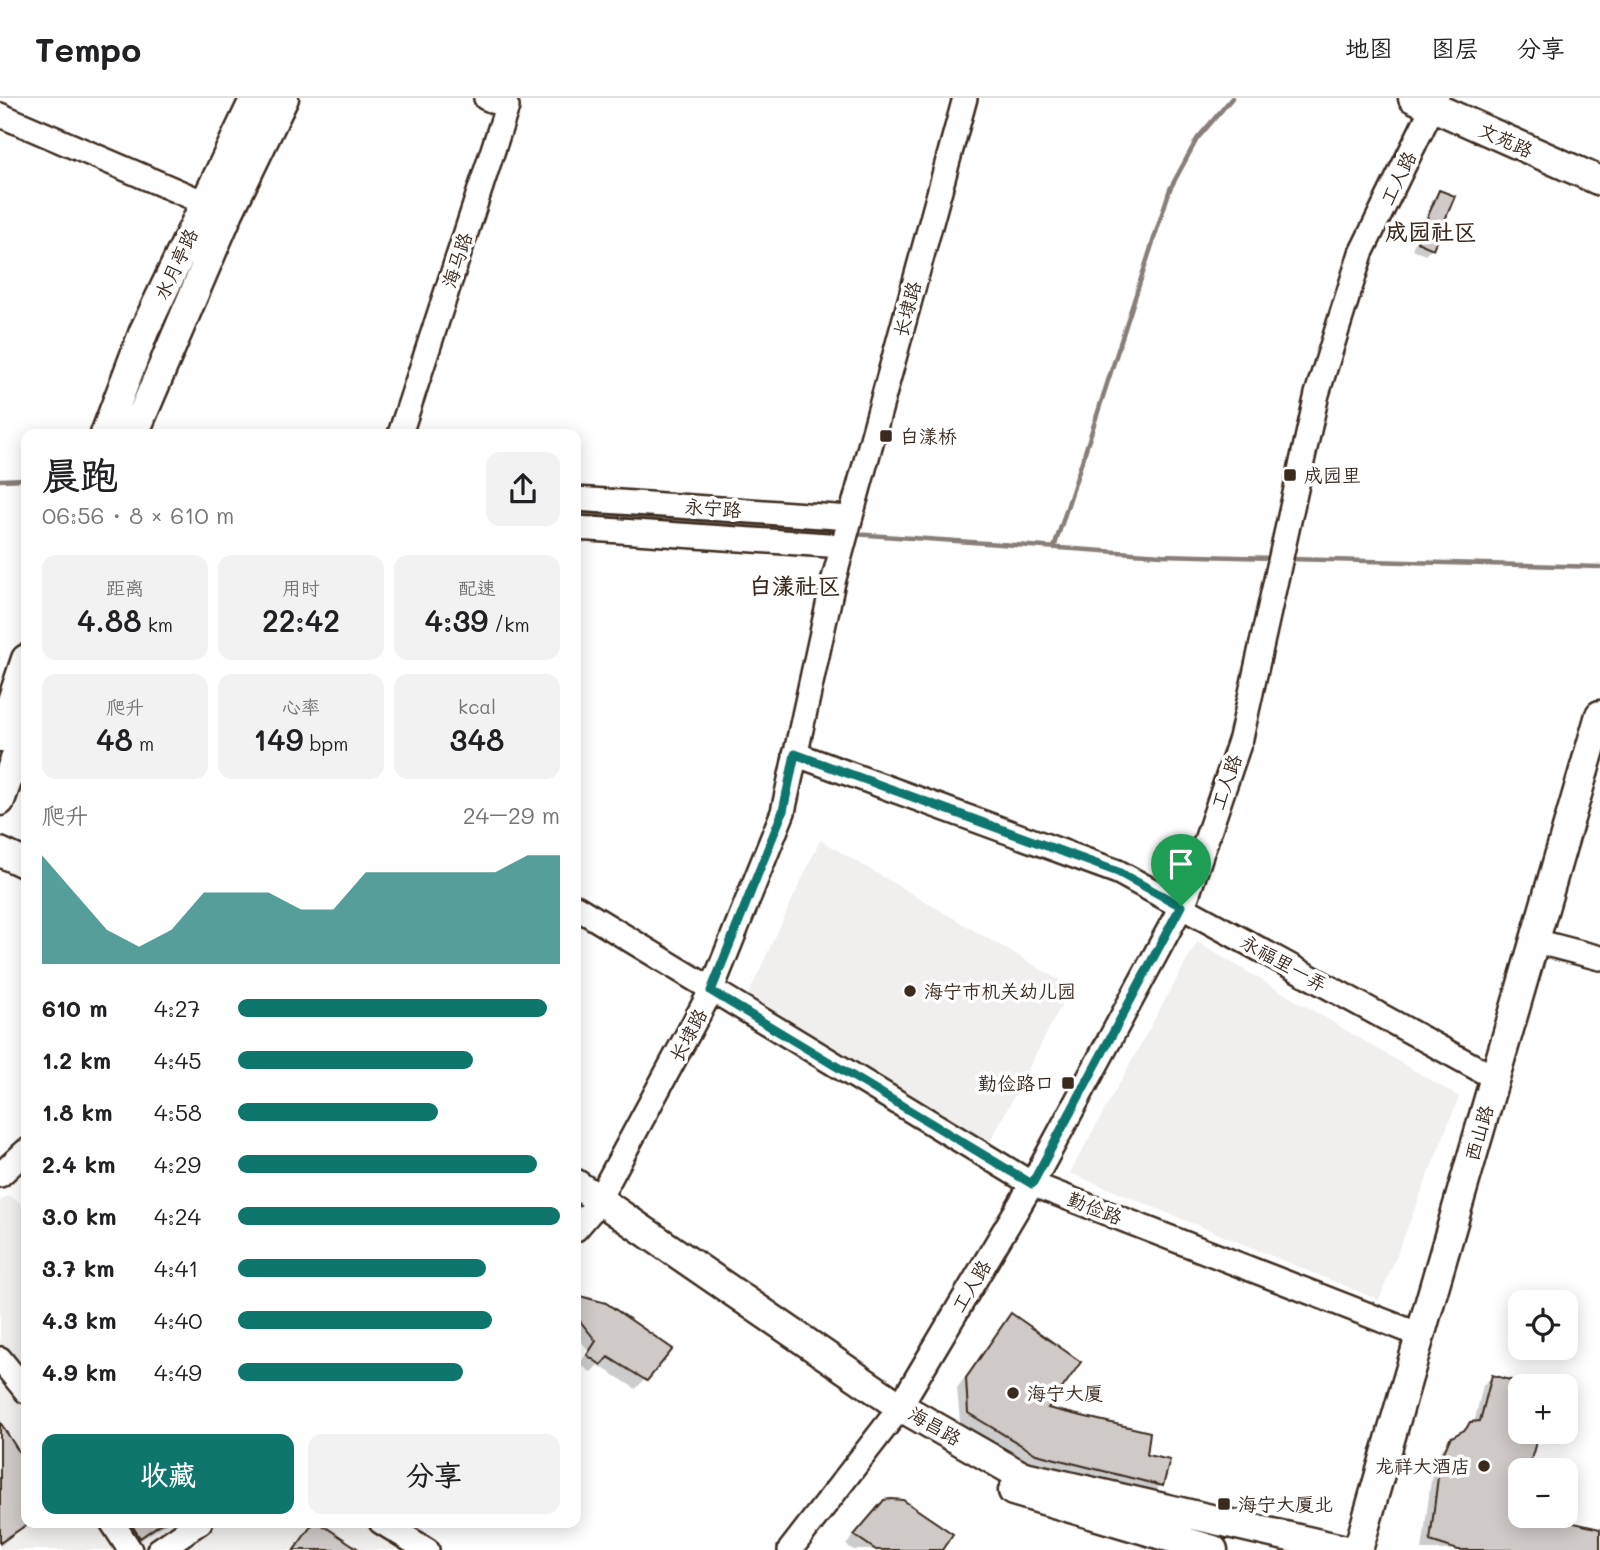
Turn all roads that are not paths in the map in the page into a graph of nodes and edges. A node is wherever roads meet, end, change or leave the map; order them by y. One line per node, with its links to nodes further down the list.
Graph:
1 (255, 98): 9 (main road, 水月亭路)
2 (284, 98): 11 (main road, 水月亭路)
3 (486, 98): 12 (street, 海马路)
4 (965, 98): 15 (street, 长埭路)
5 (1433, 100): 7 (main road, 文苑路); 8 (main road, 文苑路); 26 (street, 工人路)
6 (0, 115): 9 (street)
7 (1600, 163)
8 (1600, 181)
9 (205, 203): 10 (main road, 水月亭路)
10 (107, 429)
11 (136, 429)
12 (402, 429)
13 (581, 500): 15 (street, 永宁路)
14 (581, 528): 15 (street)
15 (846, 532): 20 (street, 长埭路)
16 (21, 674): 18 (main road)
17 (1600, 715): 28 (main road, 西山路)
18 (0, 737)
19 (21, 742): 21 (main road)
20 (795, 754): 26 (street, 永福里一弄); 30 (street, 长埭路)
21 (0, 801)
22 (0, 852): 23 (main road)
23 (21, 862)
24 (0, 867): 25 (main road)
25 (21, 876)
26 (1181, 906): 31 (street, 永福里一弄); 32 (street, 工人路)
27 (581, 910): 30 (street, 勤俭路)
28 (1535, 941): 29 (street); 31 (main road, 西山路)
29 (1600, 958)
30 (711, 991): 32 (street, 勤俭路); 33 (street, 长埭路)
31 (1495, 1078): 35 (main road, 西山路)
32 (1032, 1184): 35 (street, 勤俭路); 38 (street, 工人路)
33 (590, 1201): 34 (street, 长埭路); 38 (main road, 海昌路)
34 (581, 1219)
35 (1420, 1335): 48 (main road, 西山路)
36 (0, 1359): 37 (street)
37 (21, 1385)
38 (897, 1409): 45 (street, 工人路); 46 (main road, 海昌路); 47 (main road, 海昌路)
39 (116, 1528): 42 (street)
40 (191, 1528): 43 (street)
41 (391, 1528): 44 (street)
42 (130, 1550)
43 (159, 1550)
44 (427, 1550)
45 (790, 1550)
46 (1213, 1550)
47 (1346, 1550)
48 (1358, 1550)

